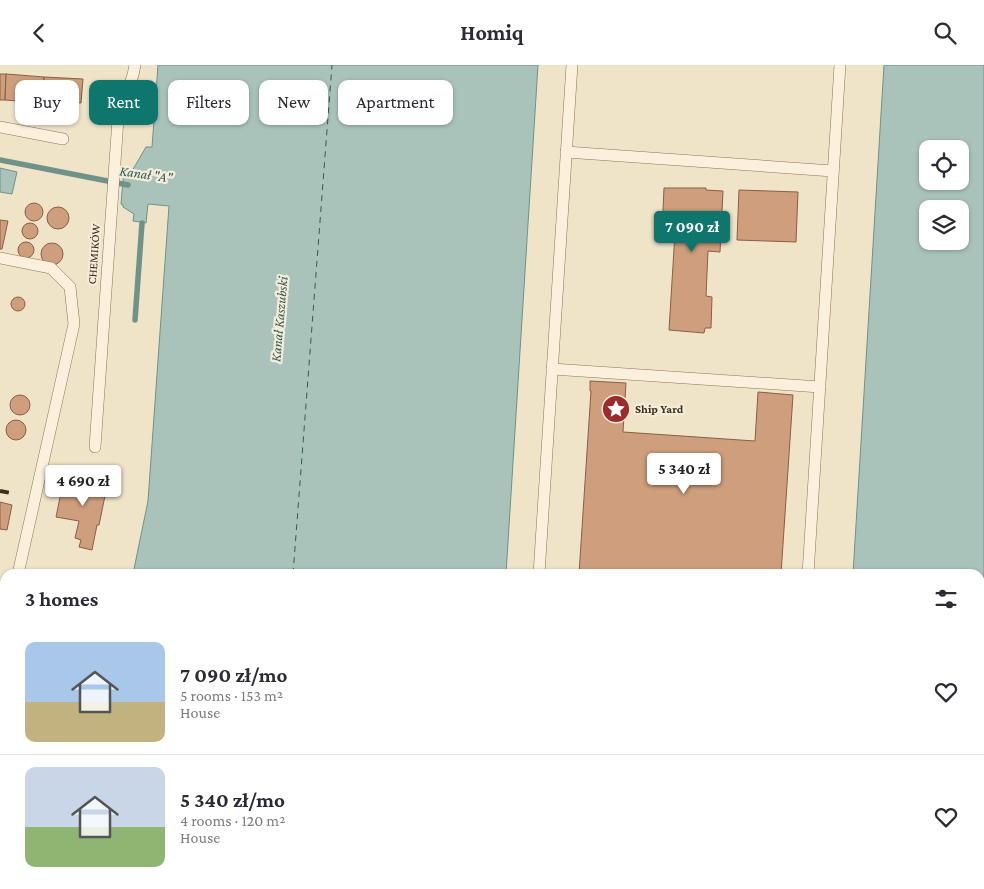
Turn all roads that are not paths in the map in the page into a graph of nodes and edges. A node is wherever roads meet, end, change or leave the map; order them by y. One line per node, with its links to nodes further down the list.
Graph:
1 (135, 65): 11 (lane, CHEMIKÓW)
2 (572, 65): 6 (lane)
3 (840, 65): 7 (lane)
4 (0, 127): 5 (lane)
5 (63, 139)
6 (566, 152): 7 (lane); 9 (lane)
7 (833, 171): 10 (lane)
8 (0, 258): 12 (lane)
9 (552, 369): 10 (lane); 13 (lane)
10 (820, 387): 14 (lane)
11 (95, 447)
12 (19, 569)
13 (539, 569)
14 (808, 569)

